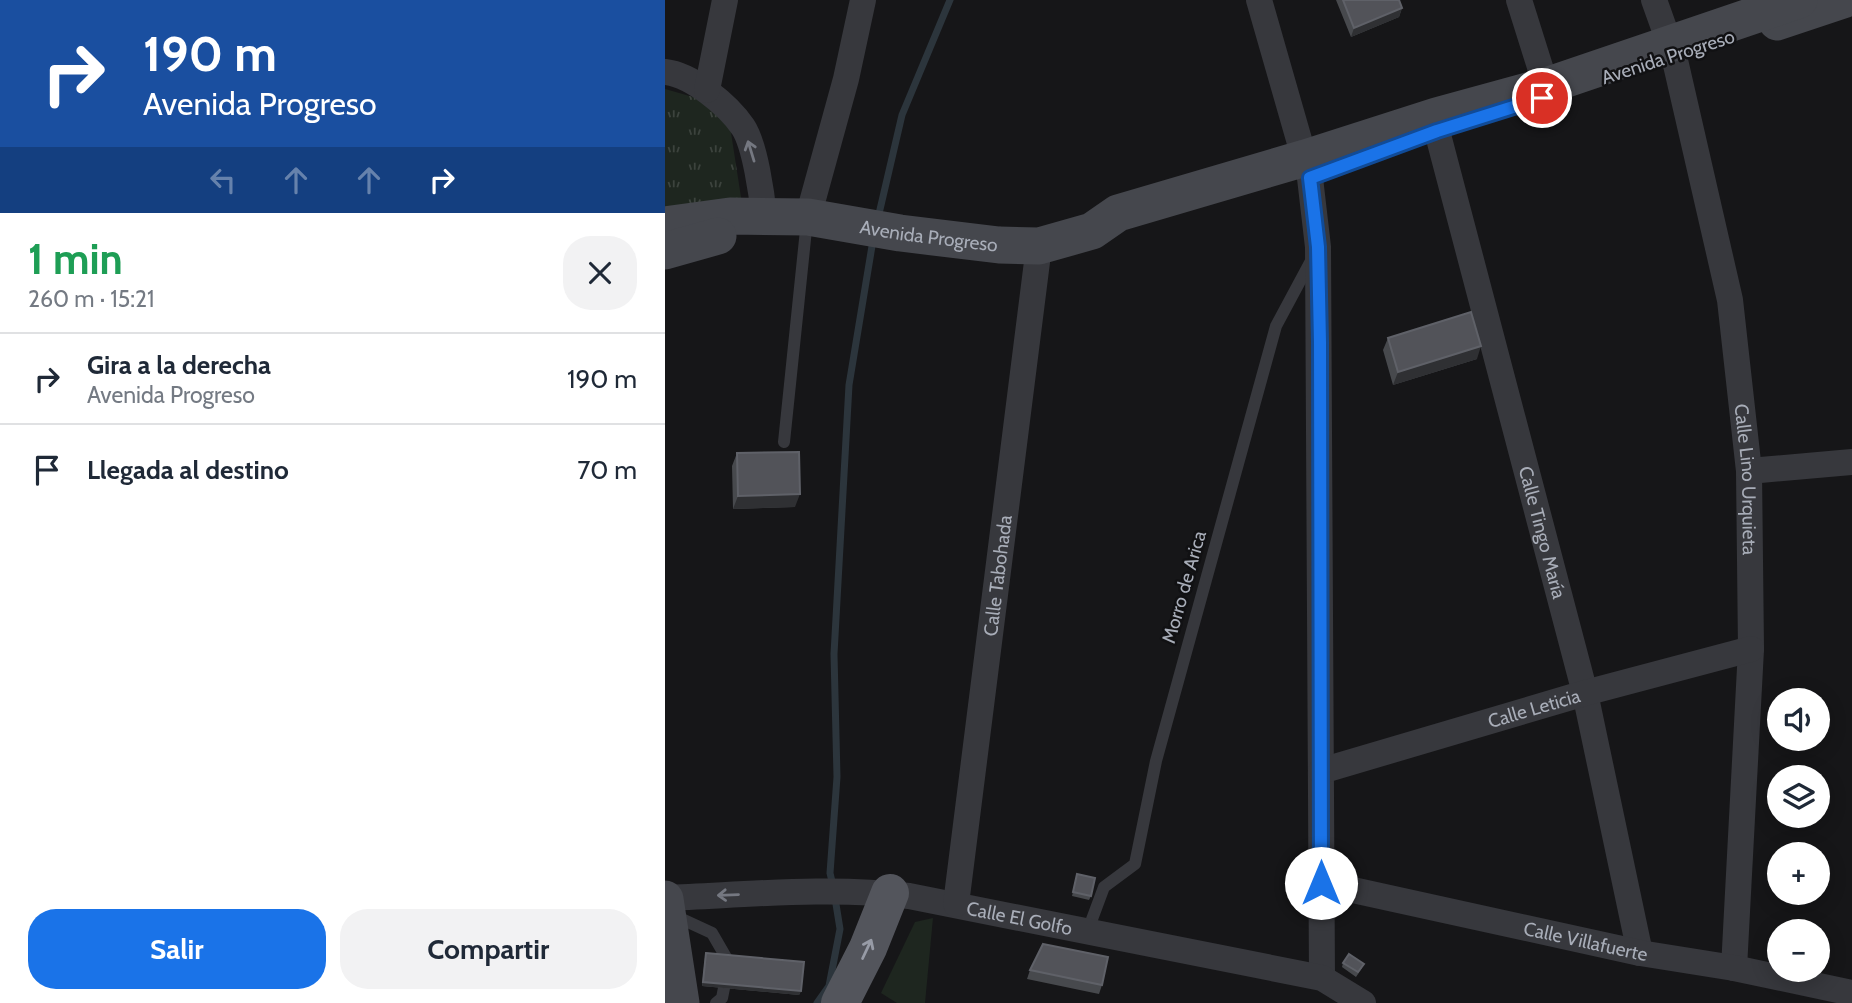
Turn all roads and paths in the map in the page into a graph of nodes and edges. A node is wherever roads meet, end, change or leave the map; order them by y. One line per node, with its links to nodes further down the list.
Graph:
1 (725, 0): 11 (street)
2 (863, 0): 15 (street)
3 (1259, 0): 13 (street)
4 (1519, 0): 10 (street)
5 (1654, 0): 8 (street, Calle Lino Urquieta)
6 (1799, 0): 8 (main road, Avenida Progreso)
7 (1843, 0): 8 (main road, Avenida Progreso)
8 (1672, 49): 10 (main road, Avenida Progreso); 12 (main road, Avenida Progreso); 22 (street, Calle Lino Urquieta)
9 (665, 72): 11 (street)
10 (1546, 86): 12 (main road, Avenida Progreso)
11 (707, 90): 14 (street, one-way to 11)
12 (1436, 124): 13 (main road, Avenida Progreso); 24 (street, Calle Tingo María)
13 (1307, 168): 17 (main road, Avenida Progreso); 18 (street)
14 (764, 217): 15 (main road, Avenida Progreso); 16 (main road, Avenida Progreso); 19 (main road, Avenida Progreso)
15 (813, 218): 17 (main road, Avenida Progreso); 20 (lane)
16 (665, 225)
17 (1039, 246): 29 (street, Calle Tabohada)
18 (1318, 247): 25 (street); 30 (lane, Morro de Arica)
19 (665, 251)
20 (785, 442)
21 (1852, 462): 22 (street)
22 (1749, 471): 23 (street, Calle Lino Urquieta)
23 (1751, 649): 24 (street, Calle Leticia); 33 (street, Calle Lino Urquieta)
24 (1585, 693): 25 (street, Calle Leticia); 31 (street, Calle Tingo María)
25 (1321, 771): 26 (street)
26 (1321, 883): 31 (street, Calle Villafuerte); 34 (street)
27 (871, 893): 28 (street, Calle El Golfo, one-way to 28); 29 (street, Calle El Golfo); 39 (main road, one-way to 27)
28 (666, 903): 32 (lane); 35 (main road)
29 (956, 904): 30 (street, Calle El Golfo)
30 (1088, 930): 34 (street, Calle El Golfo)
31 (1640, 953): 33 (street, Calle Villafuerte)
32 (727, 959)
33 (1734, 968): 37 (street, Calle Villafuerte)
34 (1322, 978): 40 (street, Calle El Golfo)
35 (674, 986)
36 (724, 988): 38 (lane)
37 (1852, 993)
38 (716, 1003)
39 (842, 1003)
40 (1363, 1003)

